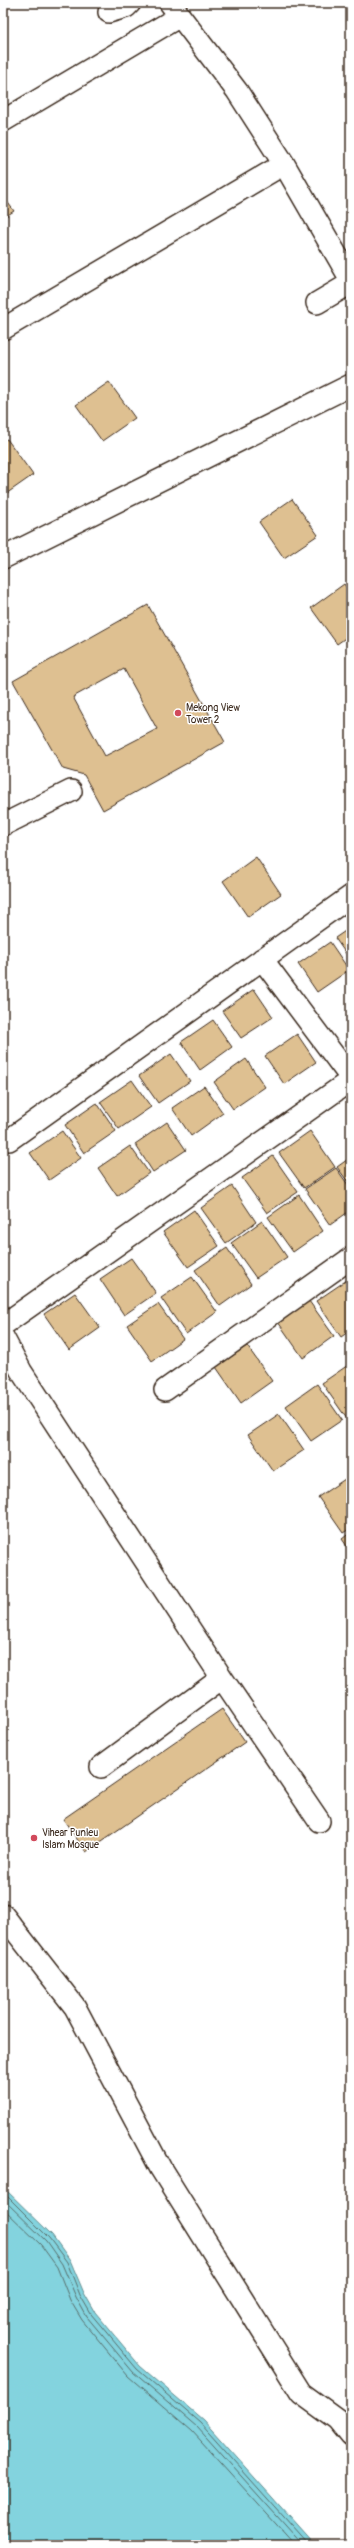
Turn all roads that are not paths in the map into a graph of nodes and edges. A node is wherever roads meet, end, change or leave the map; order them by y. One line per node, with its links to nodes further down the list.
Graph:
1 (130, 3): 3 (street)
2 (175, 10): 4 (street); 5 (street)
3 (109, 12)
4 (3, 121)
5 (284, 164): 6 (street); 9 (street)
6 (351, 280)
7 (351, 283): 8 (street)
8 (317, 303)
9 (3, 329)
10 (351, 385): 11 (street)
11 (3, 558)
12 (71, 791): 13 (street)
13 (3, 825)
14 (351, 896): 15 (street)
15 (262, 959): 16 (street); 17 (street)
16 (351, 1079): 19 (street)
17 (9, 1140)
18 (351, 1258): 21 (street)
19 (3, 1325)
20 (3, 1337): 22 (street)
21 (165, 1390)
22 (222, 1678): 23 (street); 24 (street)
23 (101, 1767)
24 (319, 1820)
25 (3, 1915): 26 (street)
26 (347, 2422)

